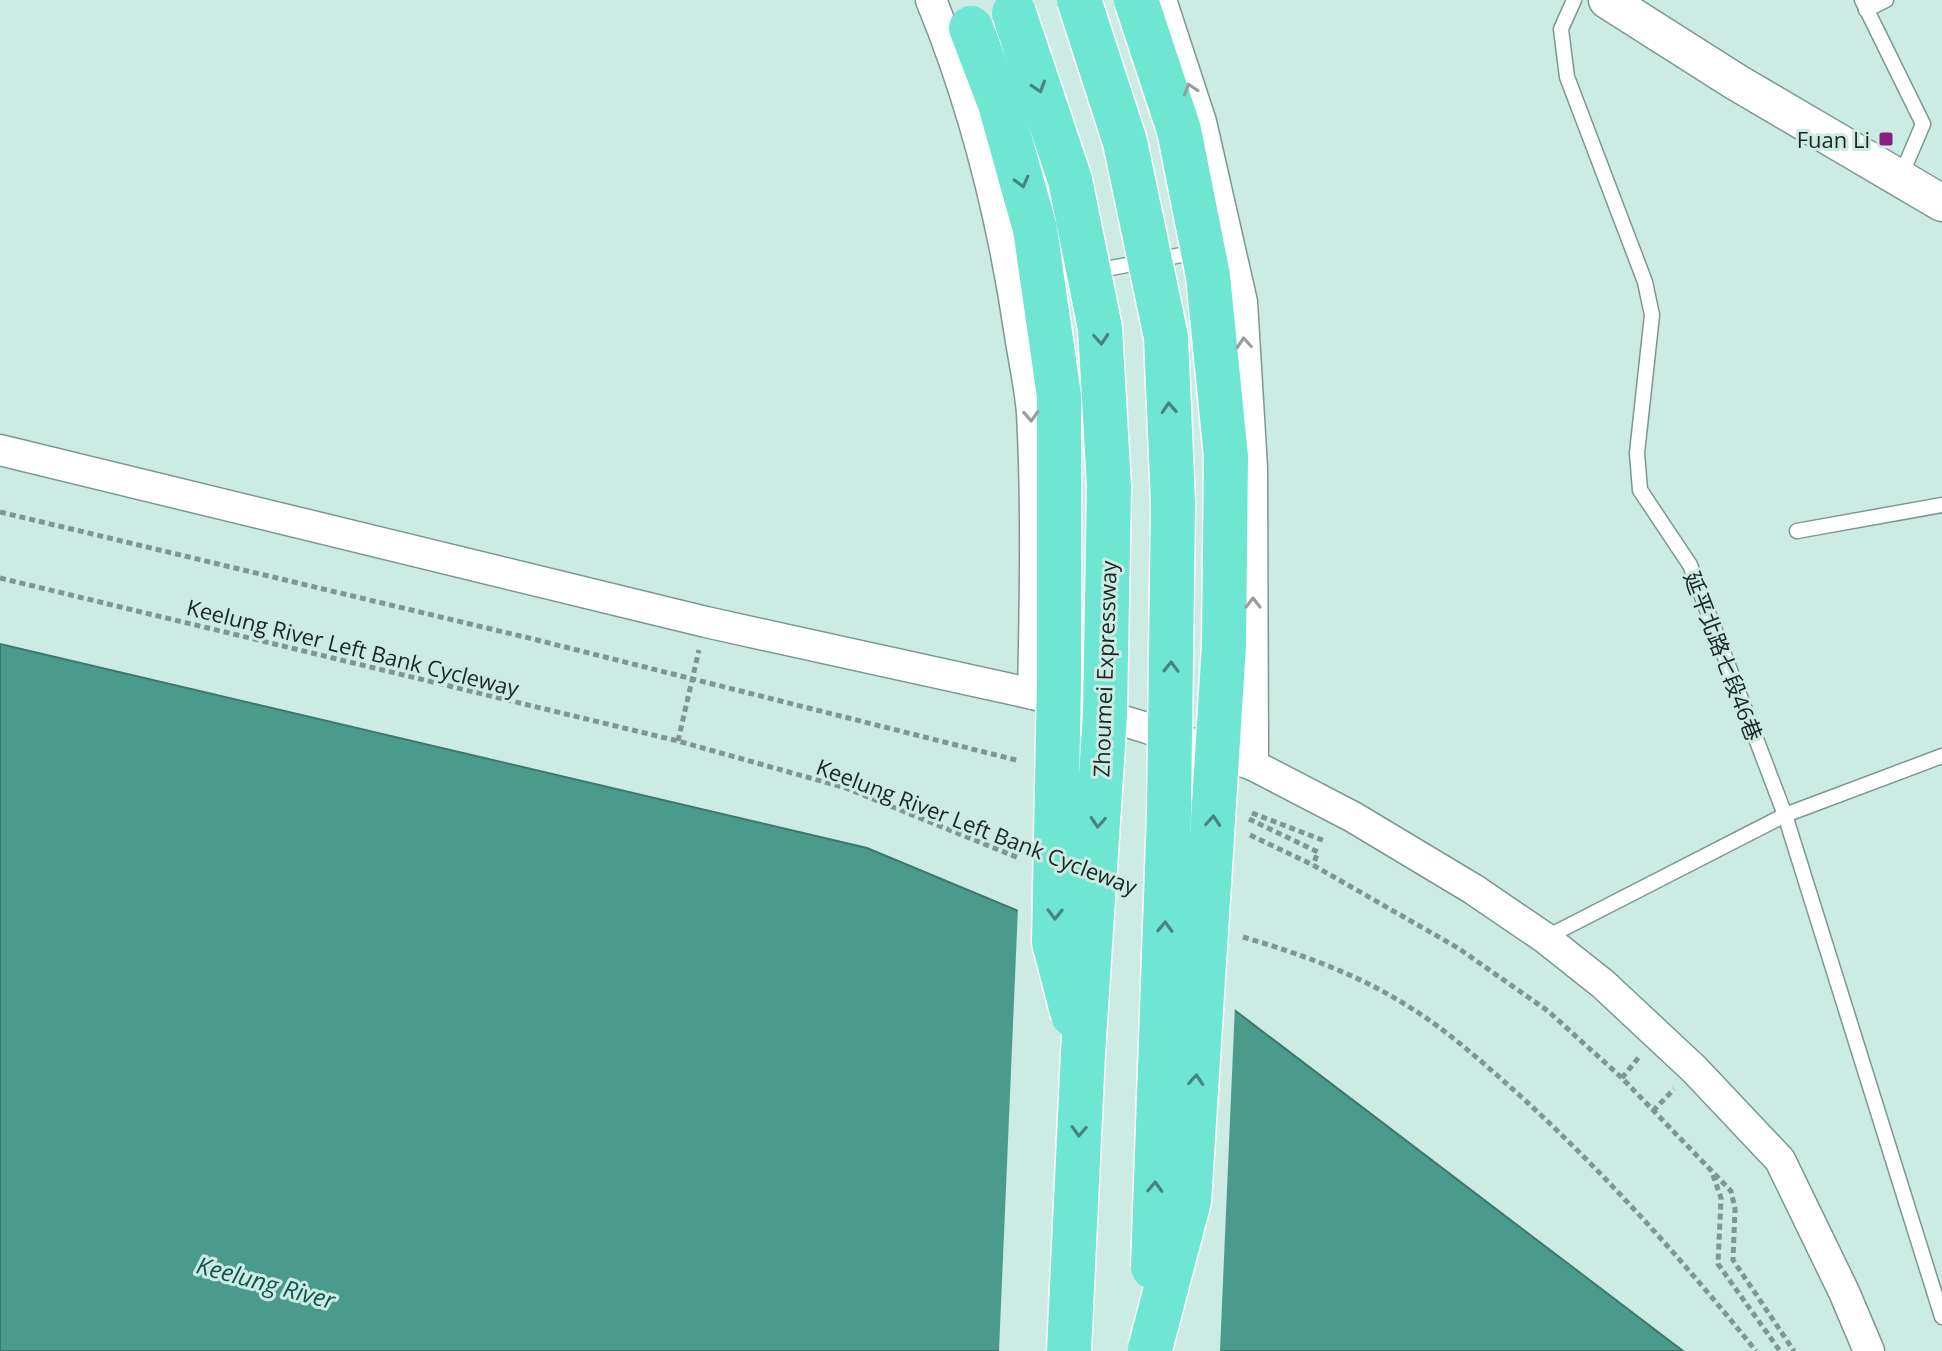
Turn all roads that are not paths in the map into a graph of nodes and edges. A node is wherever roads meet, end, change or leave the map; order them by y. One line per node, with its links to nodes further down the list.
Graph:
1 (931, 0): 14 (street)
2 (1079, 0): 25 (highway, one-way to 2, bridge)
3 (1136, 0): 25 (highway, one-way to 3, bridge)
4 (1161, 0): 13 (street, one-way to 4)
5 (1574, 0): 21 (lane, 延平北路七段46巷)
6 (1607, 0): 11 (street)
7 (1886, 0): 8 (lane)
8 (1864, 5): 11 (lane)
9 (1012, 6): 23 (highway, Zhoumei Expressway, one-way to 23, bridge)
10 (966, 14): 23 (highway, one-way to 23, bridge)
11 (1900, 178): 12 (street)
12 (1942, 203)
13 (1231, 246): 14 (lane); 20 (street, one-way to 13)
14 (1013, 286): 18 (street, one-way to 18)
15 (0, 450): 18 (street)
16 (1942, 505): 17 (lane)
17 (1797, 531)
18 (1033, 694): 20 (street)
19 (1942, 756): 21 (lane)
20 (1253, 765): 22 (street)
21 (1785, 815): 22 (lane); 24 (lane, 延平北路七段46巷)
22 (1545, 938): 27 (street)
23 (1083, 1053): 26 (highway, Zhoumei Expressway, one-way to 26)
24 (1942, 1317)
25 (1150, 1350)
26 (1069, 1351)
27 (1869, 1351)

